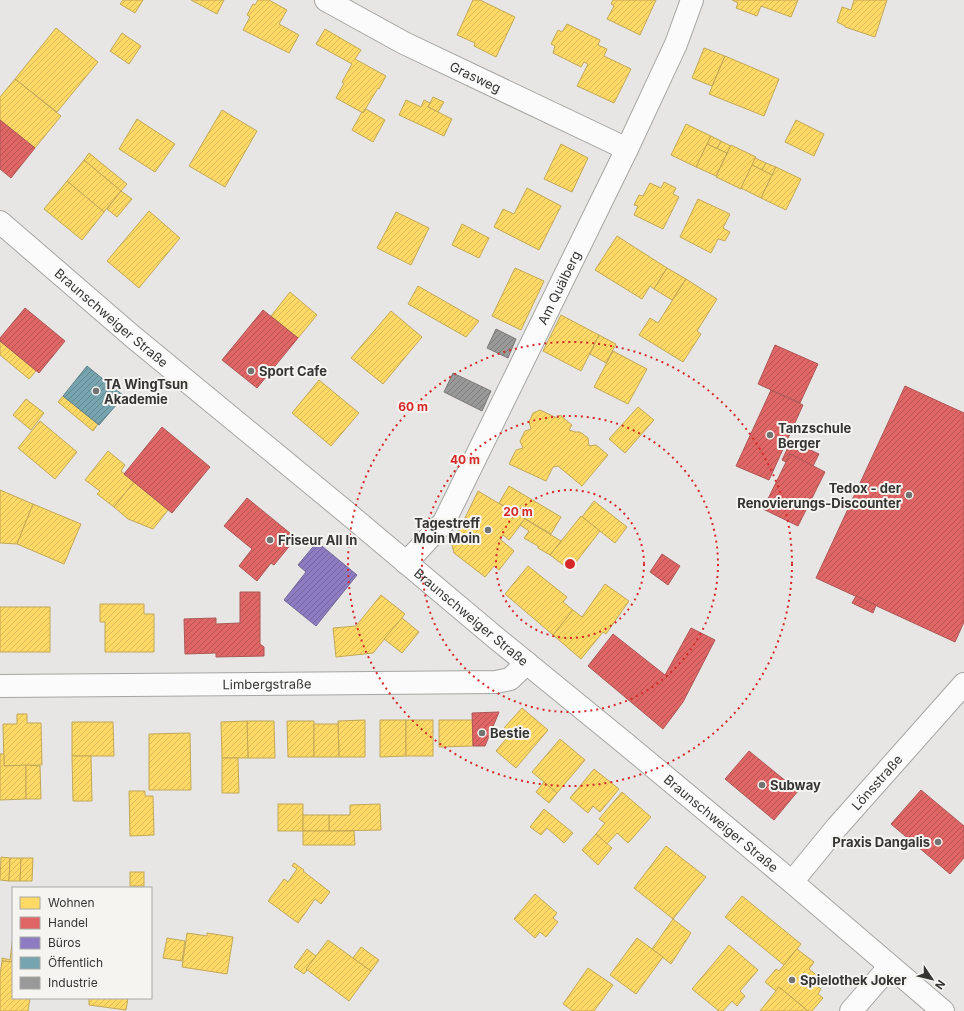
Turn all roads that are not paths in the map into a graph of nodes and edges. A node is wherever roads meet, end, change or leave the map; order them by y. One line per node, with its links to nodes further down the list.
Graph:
1 (326, 0): 3 (street, Grasweg)
2 (692, 0): 3 (street, Am Quälberg)
3 (627, 149): 5 (street, Am Quälberg)
4 (0, 222): 5 (street, Braunschweiger Straße)
5 (406, 563): 6 (street, Braunschweiger Straße)
6 (527, 663): 8 (street, Limbergstraße); 9 (street, Braunschweiger Straße)
7 (964, 684): 9 (street, Lönsstraße)
8 (0, 686)
9 (792, 882): 10 (street, Braunschweiger Straße)
10 (890, 966): 11 (street); 12 (street, Braunschweiger Straße)
11 (851, 1011)
12 (944, 1011)

